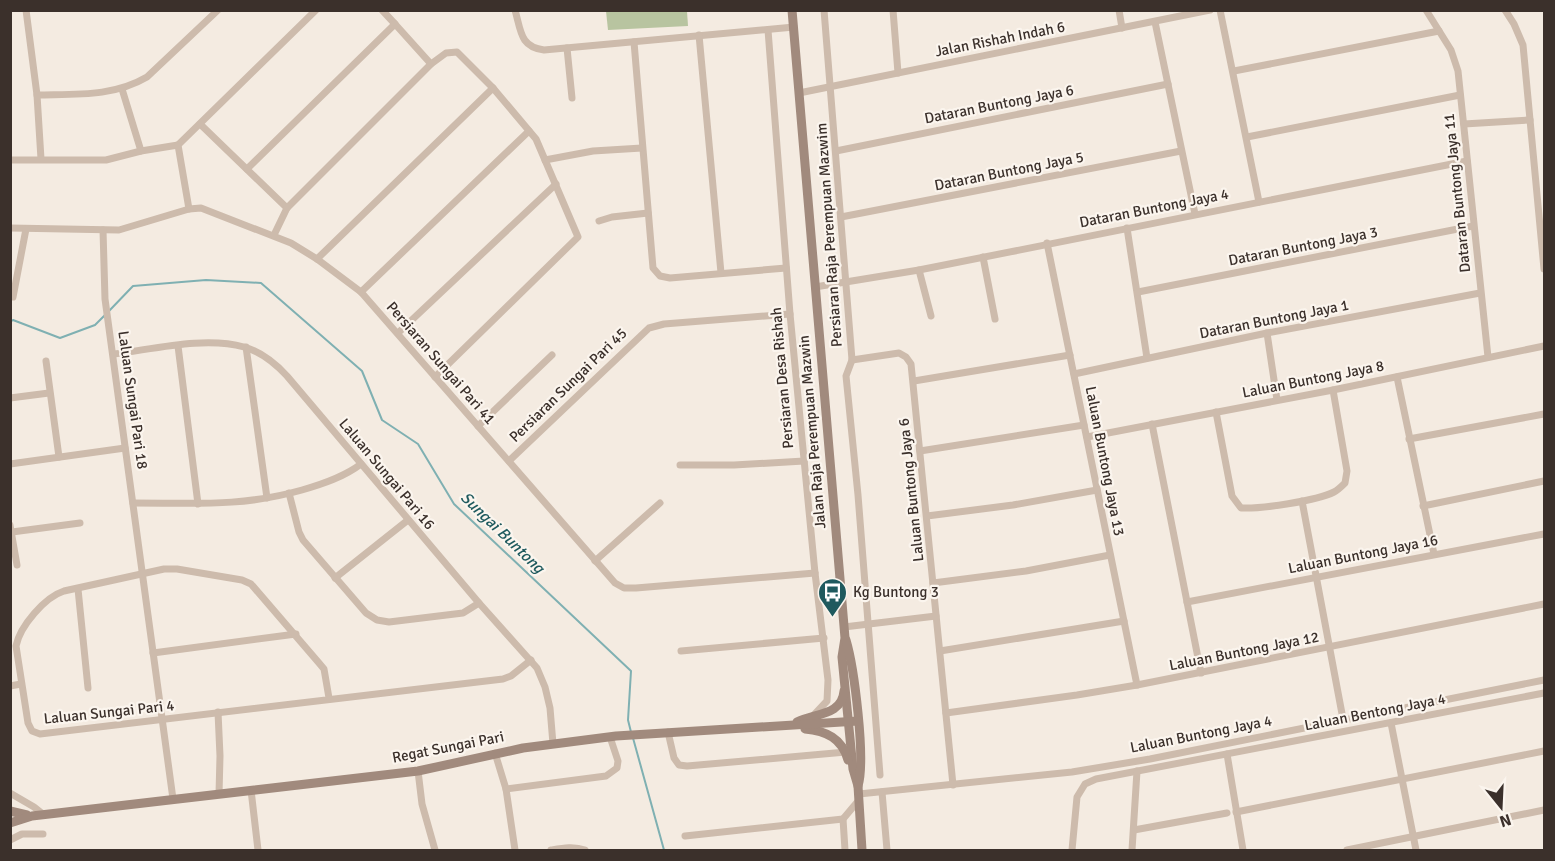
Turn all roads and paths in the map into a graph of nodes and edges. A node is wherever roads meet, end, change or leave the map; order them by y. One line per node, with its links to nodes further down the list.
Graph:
1 (26, 10): 32 (street)
2 (218, 10): 30 (street)
3 (316, 10): 36 (street)
4 (382, 10): 16 (street)
5 (515, 10): 23 (street)
6 (792, 10): 17 (main road, Jalan Raja Perempuan Mazwin)
7 (824, 10): 28 (street, Persiaran Raja Perempuan Mazwim)
8 (893, 10): 26 (street)
9 (1119, 10): 18 (street)
10 (1210, 10): 14 (street, Jalan Rishah Indah 6)
11 (1220, 10): 25 (street)
12 (1426, 10): 20 (street, Dataran Buntong Jaya 11)
13 (1505, 10): 35 (street)
14 (1188, 13): 15 (street, Jalan Rishah Indah 6)
15 (1155, 22): 18 (street, Jalan Rishah Indah 6); 27 (street)
16 (395, 24): 24 (street); 49 (street)
17 (794, 27): 19 (street); 31 (main road, Jalan Raja Perempuan Mazwin)
18 (1122, 28): 26 (street, Jalan Rishah Indah 6)
19 (768, 30): 21 (street); 67 (street, Persiaran Desa Rishah)
20 (1439, 31): 25 (street); 33 (street, Dataran Buntong Jaya 11)
21 (699, 35): 22 (street); 70 (street)
22 (634, 42): 23 (street); 41 (street)
23 (567, 48): 34 (street)
24 (431, 64): 29 (street); 52 (street)
25 (1234, 71): 39 (street)
26 (898, 73): 28 (street, Jalan Rishah Indah 6)
27 (1168, 84): 43 (street, Dataran Buntong Jaya 6); 44 (street)
28 (830, 86): 31 (street, Jalan Rishah Indah 6); 43 (street, Persiaran Raja Perempuan Mazwim)
29 (493, 88): 38 (street); 66 (street)
30 (122, 89): 32 (street); 42 (street)
31 (799, 93): 72 (main road, Jalan Raja Perempuan Mazwin)
32 (37, 95): 45 (street)
33 (1460, 95): 37 (street, Dataran Buntong Jaya 11); 39 (street)
34 (572, 98)
35 (1530, 120): 37 (street); 68 (street)
36 (200, 124): 40 (street); 49 (street)
37 (1464, 124): 48 (street, Dataran Buntong Jaya 11)
38 (529, 131): 47 (street); 73 (street)
39 (1247, 137): 51 (street)
40 (178, 145): 42 (street); 53 (street)
41 (642, 148): 47 (street); 54 (street)
42 (141, 151): 45 (street)
43 (836, 151): 56 (street, Persiaran Raja Perempuan Mazwim)
44 (1182, 151): 55 (street); 56 (street, Dataran Buntong Jaya 5)
45 (41, 159): 46 (street)
46 (10, 160)
47 (545, 160): 50 (street)
48 (1467, 161): 51 (street, Dataran Buntong Jaya 4); 58 (street, Dataran Buntong Jaya 11)
49 (247, 169): 52 (street)
50 (556, 184): 80 (street); 93 (street)
51 (1259, 202): 55 (street, Dataran Buntong Jaya 4)
52 (287, 208): 63 (street)
53 (189, 209): 62 (street, Persiaran Sungai Pari 41); 63 (street, Persiaran Sungai Pari 41)
54 (648, 213): 57 (street); 70 (street)
55 (1195, 214): 60 (street, Dataran Buntong Jaya 4)
56 (842, 217): 71 (street, Persiaran Raja Perempuan Mazwim)
57 (598, 221)
58 (1473, 226): 74 (street, Dataran Buntong Jaya 3); 75 (street, Dataran Buntong Jaya 11)
59 (10, 228): 61 (street, Persiaran Sungai Pari 41)
60 (1127, 228): 64 (street, Dataran Buntong Jaya 4); 74 (street)
61 (26, 229): 62 (street, Persiaran Sungai Pari 41); 76 (street)
62 (104, 230): 85 (street, Laluan Sungai Pari 18)
63 (274, 235): 66 (street, Persiaran Sungai Pari 41)
64 (1047, 243): 65 (street, Dataran Buntong Jaya 4); 87 (street, Laluan Buntong Jaya 13)
65 (983, 257): 69 (street, Dataran Buntong Jaya 4); 79 (street)
66 (317, 259): 73 (street, Persiaran Sungai Pari 41)
67 (786, 268): 70 (street); 77 (street, Persiaran Desa Rishah)
68 (1545, 269)
69 (919, 270): 71 (street, Dataran Buntong Jaya 4); 78 (street)
70 (721, 273)
71 (847, 283): 72 (street, Dataran Buntong Jaya 4); 90 (street, Persiaran Raja Perempuan Mazwim)
72 (815, 287): 145 (main road, Jalan Raja Perempuan Mazwin)
73 (361, 292): 80 (street, Persiaran Sungai Pari 41)
74 (1138, 292): 89 (street)
75 (1480, 293): 81 (street, Dataran Buntong Jaya 1); 88 (street, Dataran Buntong Jaya 11)
76 (13, 297)
77 (790, 314): 110 (street, Persiaran Sungai Pari 45); 111 (street, Persiaran Desa Rishah)
78 (931, 316)
79 (995, 319)
80 (398, 333): 93 (street, Persiaran Sungai Pari 41)
81 (1267, 333): 89 (street, Dataran Buntong Jaya 1); 99 (street)
82 (178, 346): 84 (street, Laluan Sungai Pari 16); 85 (street, Laluan Sungai Pari 16); 122 (street)
83 (1545, 346): 88 (street, Laluan Buntong Jaya 8)
84 (246, 347): 113 (street, Laluan Sungai Pari 16); 118 (street)
85 (114, 354): 107 (street, Laluan Sungai Pari 18)
86 (552, 355): 104 (street)
87 (1070, 355): 92 (street, Laluan Buntong Jaya 13); 95 (street)
88 (1488, 357): 94 (street, Laluan Buntong Jaya 8)
89 (1148, 358): 92 (street, Dataran Buntong Jaya 1)
90 (852, 360): 95 (street, Laluan Buntong Jaya 6); 144 (street, Persiaran Raja Perempuan Mazwim)
91 (46, 361): 97 (street)
92 (1074, 374): 103 (street, Laluan Buntong Jaya 13)
93 (435, 376): 104 (street, Persiaran Sungai Pari 41)
94 (1397, 377): 96 (street, Laluan Buntong Jaya 8); 106 (street)
95 (914, 381): 108 (street, Laluan Buntong Jaya 6)
96 (1333, 390): 99 (street, Laluan Buntong Jaya 8); 119 (street)
97 (49, 393): 98 (street); 109 (street)
98 (10, 398)
99 (1277, 400): 100 (street, Laluan Buntong Jaya 8)
100 (1216, 412): 102 (street, Laluan Buntong Jaya 8); 119 (street)
101 (1545, 414): 106 (street)
102 (1152, 424): 105 (street, Laluan Buntong Jaya 8); 139 (street)
103 (1084, 425): 105 (street, Laluan Buntong Jaya 13); 108 (street)
104 (478, 426): 110 (street, Persiaran Sungai Pari 41)
105 (1087, 437): 116 (street, Laluan Buntong Jaya 13)
106 (1409, 439): 123 (street)
107 (125, 448): 109 (street); 120 (street, Laluan Sungai Pari 18)
108 (920, 452): 124 (street, Laluan Buntong Jaya 6)
109 (59, 457): 112 (street)
110 (509, 461): 131 (street, Persiaran Sungai Pari 41)
111 (804, 461): 114 (street); 134 (street, Persiaran Desa Rishah)
112 (10, 464)
113 (360, 464): 117 (street); 125 (street, Laluan Sungai Pari 16)
114 (681, 465)
115 (1545, 481): 123 (street)
116 (1097, 490): 124 (street); 130 (street, Laluan Buntong Jaya 13)
117 (289, 494): 118 (street); 135 (street)
118 (267, 498): 122 (street)
119 (1302, 501): 136 (street)
120 (133, 503): 122 (street); 133 (street, Laluan Sungai Pari 18)
121 (660, 503): 131 (street)
122 (198, 504)
123 (1423, 506): 129 (street)
124 (927, 516): 137 (street, Laluan Buntong Jaya 6)
125 (408, 519): 135 (street); 140 (street, Laluan Sungai Pari 16)
126 (80, 523): 127 (street)
127 (11, 529): 132 (street)
128 (1545, 534): 129 (street, Laluan Buntong Jaya 16)
129 (1434, 554): 136 (street, Laluan Buntong Jaya 16)
130 (1110, 555): 137 (street); 143 (street, Laluan Buntong Jaya 13)
131 (595, 561): 134 (street, Persiaran Sungai Pari 41)
132 (16, 565)
133 (142, 573): 138 (street, Laluan Sungai Pari 4); 146 (street, Laluan Sungai Pari 4); 152 (street, Laluan Sungai Pari 18)
134 (815, 573): 147 (street, Persiaran Desa Rishah)
135 (335, 578): 140 (street)
136 (1315, 578): 139 (street, Laluan Buntong Jaya 16); 149 (street)
137 (933, 582): 142 (street, Laluan Buntong Jaya 6)
138 (78, 589): 157 (street, Laluan Sungai Pari 4); 160 (street, Laluan Sungai Pari 4)
139 (1187, 602): 154 (street)
140 (479, 603): 153 (street, Laluan Sungai Pari 16)
141 (1545, 604): 149 (street, Laluan Buntong Jaya 12)
142 (936, 616): 144 (street); 151 (street, Laluan Buntong Jaya 6)
143 (1124, 621): 151 (street); 158 (street, Laluan Buntong Jaya 13)
144 (869, 624): 145 (street); 180 (street, Persiaran Raja Perempuan Mazwim)
145 (844, 627): 148 (main road, Jalan Raja Perempuan Mazwin)
146 (296, 634): 152 (street); 162 (street, Laluan Sungai Pari 4)
147 (824, 638): 150 (street); 165 (street, Persiaran Desa Rishah)
148 (845, 638): 156 (main road, Jalan Raja Perempuan Mazwin); 168 (main road)
149 (1329, 648): 154 (street, Laluan Buntong Jaya 12); 166 (street)
150 (681, 651)
151 (940, 651): 164 (street, Laluan Buntong Jaya 6)
152 (153, 653): 167 (street, Laluan Sungai Pari 18)
153 (531, 660): 162 (street, Laluan Sungai Pari 4); 173 (street, Laluan Sungai Pari 16)
154 (1201, 673): 158 (street, Laluan Buntong Jaya 12)
155 (1545, 680): 166 (street, Laluan Buntong Jaya 4)
156 (845, 681): 165 (main road); 168 (main road, Jalan Raja Perempuan Mazwin)
157 (21, 684): 159 (street); 167 (street, Laluan Sungai Pari 4)
158 (1137, 685): 164 (street, Laluan Buntong Jaya 12)
159 (10, 686)
160 (88, 688)
161 (1545, 693): 169 (street, Laluan Bentong Jaya 4)
162 (329, 698): 163 (street, Laluan Sungai Pari 4)
163 (218, 712): 167 (street, Laluan Sungai Pari 4); 188 (street)
164 (946, 713): 182 (street, Laluan Buntong Jaya 6)
165 (812, 717): 170 (main road)
166 (1343, 719): 182 (street, Laluan Buntong Jaya 4)
167 (162, 720): 189 (street, Laluan Sungai Pari 18)
168 (853, 721): 170 (main road, Regat Sungai Pari); 184 (main road)
169 (1390, 723): 177 (street, Laluan Bentong Jaya 4); 181 (street)
170 (793, 725): 171 (main road, Regat Sungai Pari); 175 (main road)
171 (668, 732): 172 (main road, Regat Sungai Pari); 175 (street)
172 (613, 737): 173 (main road, Regat Sungai Pari); 183 (street)
173 (553, 744): 176 (main road, Regat Sungai Pari)
174 (1545, 751): 181 (street)
175 (846, 752): 184 (main road)
176 (495, 753): 178 (main road, Regat Sungai Pari); 183 (street)
177 (1227, 754): 179 (street, Laluan Bentong Jaya 4); 192 (street)
178 (418, 771): 185 (main road, Regat Sungai Pari); 204 (street)
179 (1137, 771): 198 (street); 211 (street, Laluan Bentong Jaya 4)
180 (880, 775)
181 (1402, 779): 192 (street); 201 (street)
182 (953, 784): 186 (street, Laluan Buntong Jaya 4)
183 (506, 789): 205 (street)
184 (858, 789): 186 (street, Laluan Buntong Jaya 4); 196 (street); 209 (main road)
185 (251, 790): 188 (main road, Regat Sungai Pari); 203 (street)
186 (882, 792): 210 (street)
187 (10, 793): 194 (street)
188 (219, 794): 189 (main road, Regat Sungai Pari)
189 (173, 799): 194 (main road, Regat Sungai Pari)
190 (1545, 810): 201 (street)
191 (10, 811): 195 (main road)
192 (1236, 812): 213 (street)
193 (1227, 813): 198 (street)
194 (44, 815): 195 (main road, Regat Sungai Pari)
195 (33, 816): 197 (main road, Regat Sungai Pari)
196 (843, 819): 200 (street); 208 (street)
197 (10, 823)
198 (1134, 830): 212 (street)
199 (43, 834): 202 (street)
200 (685, 836)
201 (1413, 837): 214 (street); 215 (street)
202 (10, 840)
203 (258, 850)
204 (435, 850)
205 (515, 850)
206 (551, 850): 207 (street)
207 (585, 850)
208 (845, 850)
209 (862, 850)
210 (887, 850)
211 (1072, 850)
212 (1132, 850)
213 (1243, 850)
214 (1347, 850)
215 (1416, 850)

